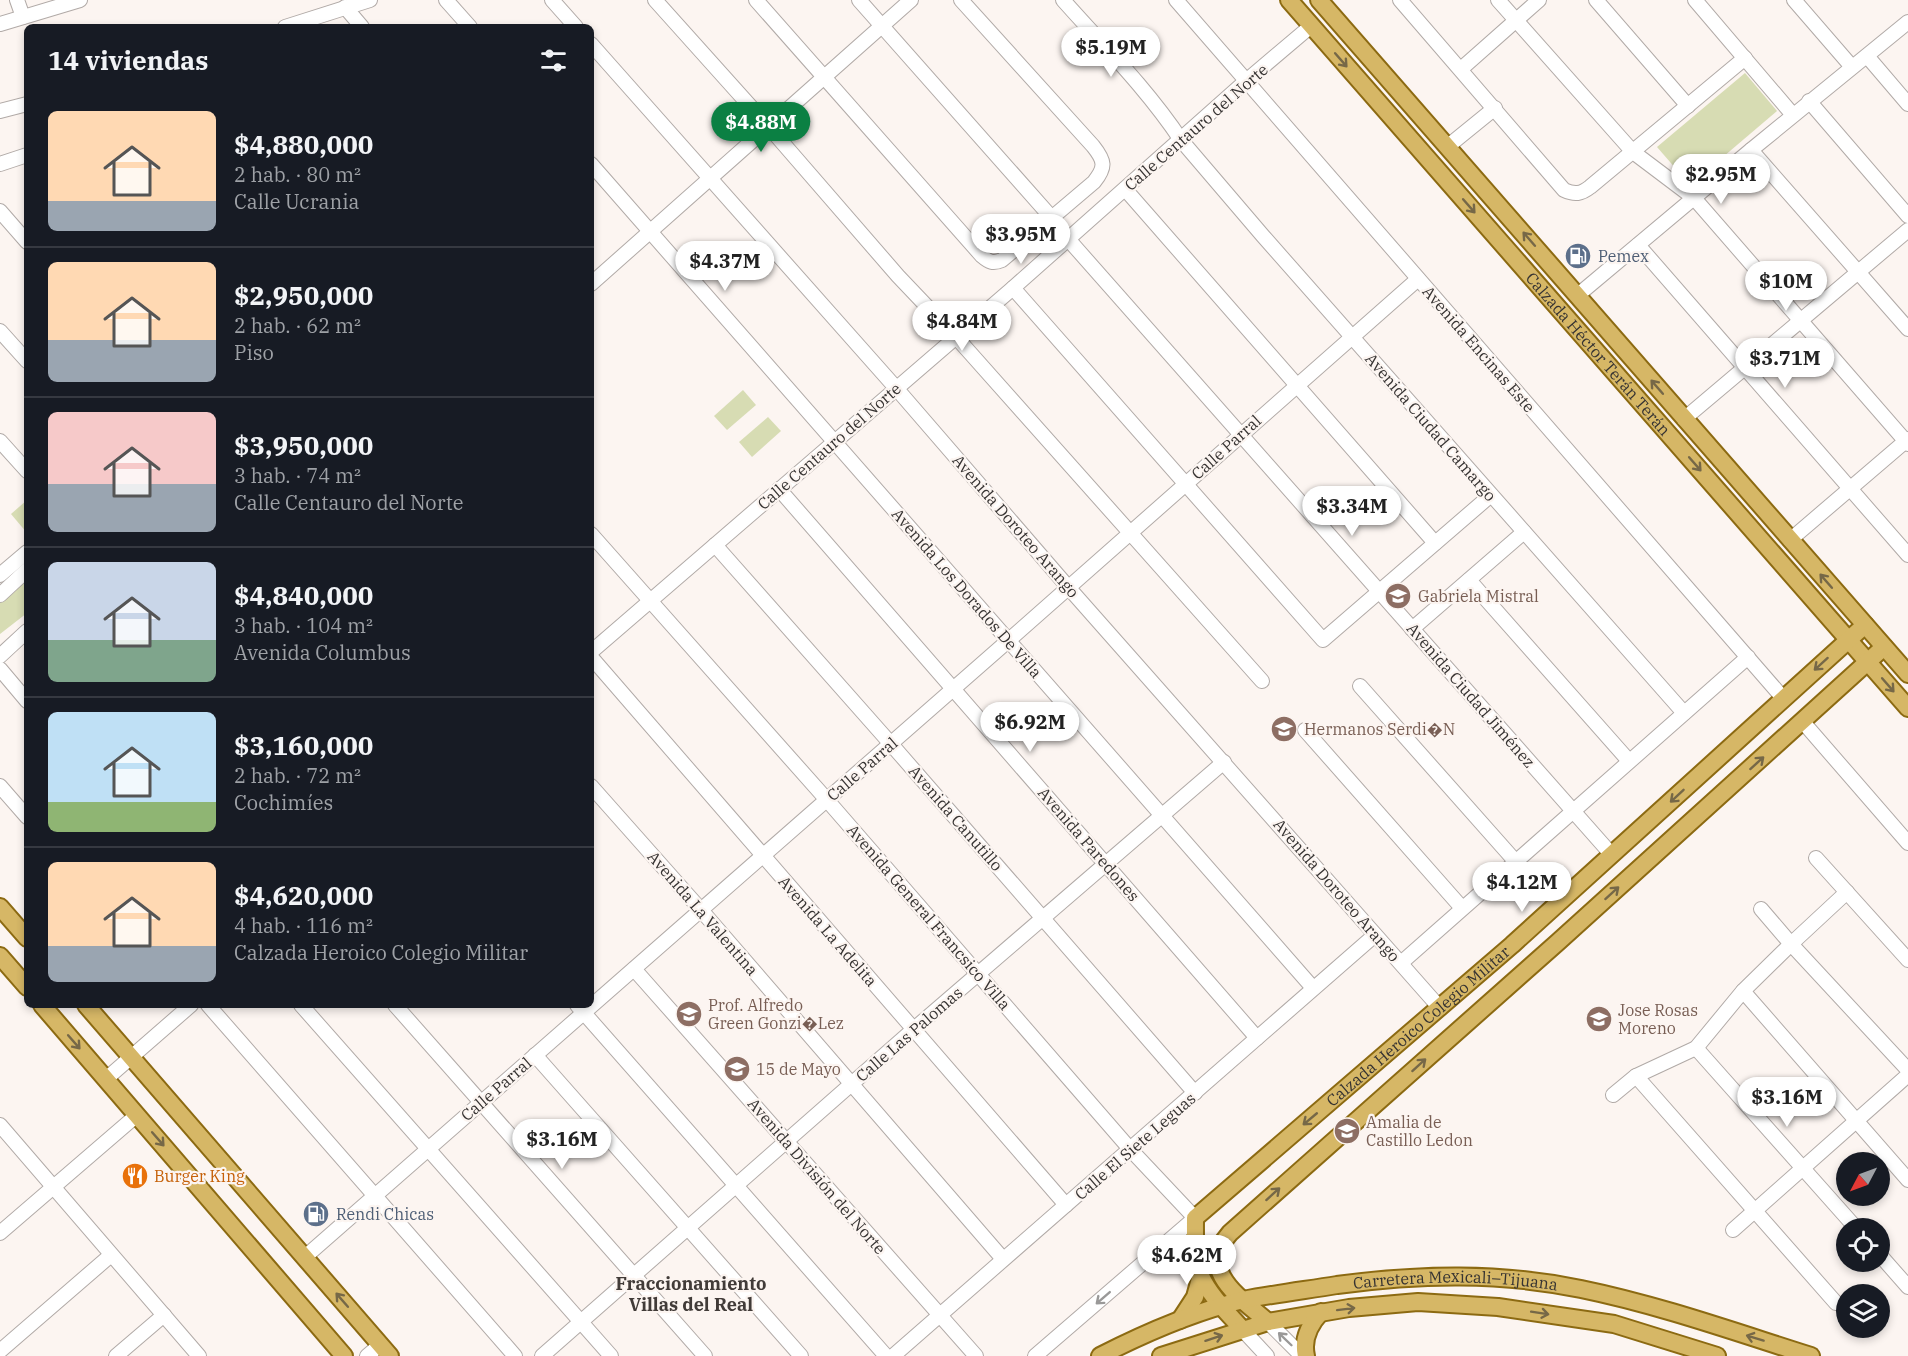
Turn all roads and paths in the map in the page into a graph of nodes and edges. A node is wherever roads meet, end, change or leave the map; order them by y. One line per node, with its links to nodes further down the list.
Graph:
1 (17, 0): 22 (street)
2 (80, 0): 22 (street)
3 (370, 0): 21 (street)
4 (446, 0): 28 (street)
5 (552, 0): 29 (street)
6 (655, 0): 47 (street)
7 (756, 0): 37 (street)
8 (859, 0): 30 (street)
9 (911, 0): 30 (street)
10 (961, 0): 60 (street)
11 (1063, 0): 48 (street, Avenida Ciudad Camargo)
12 (1176, 0): 38 (street, Avenida Encinas Este)
13 (1288, 0): 31 (main road, Calzada Héctor Terán Terán)
14 (1319, 0): 39 (main road, Calzada Héctor Terán Terán)
15 (1400, 0): 36 (street)
16 (1498, 0): 23 (street)
17 (1539, 0): 23 (street)
18 (1596, 0): 43 (street)
19 (1695, 0): 34 (street)
20 (1794, 0): 35 (street)
21 (345, 7): 26 (street); 27 (street)
22 (23, 17): 25 (street)
23 (1515, 20): 36 (street); 51 (street)
24 (1908, 22): 33 (street)
25 (0, 24)
26 (294, 24)
27 (360, 24)
28 (467, 24)
29 (573, 24)
30 (882, 26): 37 (street); 60 (street)
31 (1311, 26): 38 (street, Calle Centauro del Norte); 39 (main road); 78 (main road, Calzada Héctor Terán Terán, one-way to 78)
32 (594, 47): 55 (street, Avenida Doroteo Arango)
33 (1867, 56): 35 (street); 41 (street)
34 (1745, 58): 43 (street); 46 (street)
35 (1852, 67): 40 (street)
36 (1461, 69): 44 (street)
37 (824, 77): 47 (street); 60 (street)
38 (1246, 81): 48 (street, Calle Centauro del Norte); 67 (street, Avenida Encinas Este)
39 (1403, 97): 49 (main road, Calzada Héctor Terán Terán)
40 (1809, 101): 46 (street); 59 (street)
41 (1908, 104)
42 (24, 105): 45 (street)
43 (1688, 106): 51 (street)
44 (1495, 108): 49 (street); 51 (street)
45 (0, 111)
46 (1793, 115): 50 (street)
47 (768, 126): 55 (street); 75 (street)
48 (1180, 140): 56 (street, Calle Centauro del Norte); 74 (street, Avenida Ciudad Camargo)
49 (1447, 147): 70 (main road, Calzada Héctor Terán Terán, one-way to 49)
50 (1751, 150): 57 (street); 66 (street)
51 (1633, 152): 57 (street)
52 (24, 156): 53 (street)
53 (0, 164)
54 (594, 167): 62 (street, Avenida Los Dorados De Villa)
55 (709, 178): 62 (street); 80 (street, Avenida Doroteo Arango)
56 (1125, 189): 64 (street, Calle Centauro del Norte); 79 (street)
57 (1694, 198): 65 (street); 71 (street)
58 (0, 212): 63 (street)
59 (1908, 216)
60 (1051, 217)
61 (1908, 230): 66 (street)
62 (650, 231): 68 (street); 84 (street, Avenida Los Dorados De Villa)
63 (24, 239)
64 (1068, 239): 69 (street, Calle Centauro del Norte); 82 (street, Avenida Ciudad Jiménez)
65 (1638, 245): 70 (street); 77 (street)
66 (1858, 272): 71 (street); 72 (street)
67 (1418, 279): 74 (street, Calle Parral); 114 (street, Avenida Encinas Este)
68 (594, 281)
69 (1013, 288): 75 (street, Calle Centauro del Norte); 87 (street)
70 (1578, 295): 81 (main road, Calzada Héctor Terán Terán, one-way to 70)
71 (1801, 319): 77 (street); 85 (street)
72 (1908, 329)
73 (0, 331): 76 (street)
74 (1352, 336): 79 (street, Calle Parral); 90 (street, Avenida Ciudad Camargo)
75 (956, 337): 80 (street, Calle Centauro del Norte); 91 (street)
76 (24, 358)
77 (1745, 367): 81 (street); 89 (street)
78 (1619, 377): 81 (main road); 110 (main road, Calzada Héctor Terán Terán, one-way to 110)
79 (1296, 385): 82 (street, Calle Parral); 95 (street)
80 (896, 388): 84 (street, Calle Centauro del Norte); 102 (street, Avenida Doroteo Arango)
81 (1684, 419): 94 (main road, Calzada Héctor Terán Terán)
82 (1240, 434): 87 (street, Calle Parral); 103 (street, Avenida Ciudad Jiménez)
83 (0, 441): 86 (street)
84 (835, 441): 88 (street, Calle Centauro del Norte); 109 (street, Avenida Los Dorados De Villa)
85 (1907, 441): 89 (street)
86 (24, 468)
87 (1185, 483): 91 (street, Calle Parral); 103 (street)
88 (779, 489): 96 (street, Calle Centauro del Norte); 121 (street, Avenida Paredones)
89 (1850, 489): 94 (street); 98 (street)
90 (1491, 495): 92 (street, Avenida Ciudad Camargo); 95 (street)
91 (1131, 532): 102 (street, Calle Parral); 119 (street)
92 (1524, 532): 101 (street); 125 (street, Avenida Ciudad Camargo)
93 (594, 537): 105 (street, Avenida General Francsico Villa)
94 (1790, 540): 106 (main road, Calzada Héctor Terán Terán, one-way to 94)
95 (1435, 543): 103 (street)
96 (715, 545): 105 (street, Calle Centauro del Norte); 128 (street, Avenida Canutillo)
97 (24, 555): 100 (street)
98 (1908, 555)
99 (24, 573): 104 (street)
100 (0, 575)
101 (1469, 580): 107 (street); 129 (street)
102 (1068, 587): 109 (street, Calle Parral); 130 (street, Avenida Doroteo Arango)
103 (1379, 591): 107 (street, Avenida Ciudad Jiménez)
104 (0, 594)
105 (651, 602): 112 (street, Calle Centauro del Norte); 133 (street, Avenida General Francsico Villa)
106 (1864, 625): 110 (main road, Calzada Heroico Colegio Militar); 111 (main road, Calzada Héctor Terán Terán)
107 (1412, 629): 134 (street, Avenida Ciudad Jiménez)
108 (24, 634): 113 (street)
109 (1009, 640): 121 (street, Calle Parral); 136 (street, Avenida Los Dorados De Villa)
110 (1848, 640): 116 (main road, Calzada Héctor Terán Terán); 123 (main road, Calzada Heroico Colegio Militar, one-way to 123)
111 (1884, 647): 116 (main road, Calzada Heroico Colegio Militar); 118 (main road, Calzada Héctor Terán Terán)
112 (594, 650)
113 (0, 656)
114 (1748, 657): 123 (street, Avenida Encinas Este); 125 (street)
115 (594, 660): 139 (street, Avenida La Adelita)
116 (1868, 662): 124 (main road, Calzada Héctor Terán Terán, one-way to 124); 126 (main road, Calzada Heroico Colegio Militar)
117 (0, 670): 122 (street)
118 (1908, 674)
119 (1262, 681)
120 (1360, 686): 141 (street)
121 (953, 689): 128 (street, Calle Parral); 142 (street, Avenida Paredones)
122 (24, 697)
123 (1783, 698): 138 (main road, Calzada Heroico Colegio Militar, one-way to 138)
124 (1908, 708)
125 (1684, 712): 129 (street)
126 (1803, 722): 137 (street); 152 (main road, Calzada Heroico Colegio Militar, one-way to 126)
127 (1305, 730): 145 (street)
128 (891, 744): 133 (street, Calle Parral); 149 (street, Avenida Canutillo)
129 (1629, 761): 134 (street)
130 (1224, 762): 136 (street, Calle Las Palomas); 151 (street, Avenida Doroteo Arango)
131 (0, 786): 135 (street)
132 (594, 789): 148 (street, Avenida La Valentina)
133 (826, 800): 139 (street, Calle Parral); 160 (street, Avenida General Francsico Villa)
134 (1573, 811): 138 (street, Avenida Ciudad Jiménez); 141 (street)
135 (24, 814)
136 (1162, 815): 142 (street, Calle Las Palomas); 162 (street, Avenida Los Dorados De Villa)
137 (1908, 843)
138 (1612, 855): 146 (main road, Calzada Heroico Colegio Militar)
139 (763, 856): 148 (street, Calle Parral); 173 (street, Avenida La Adelita)
140 (1816, 858): 143 (street)
141 (1516, 862): 145 (street)
142 (1105, 863): 149 (street, Calle Las Palomas); 174 (street, Avenida Paredones)
143 (1847, 892): 153 (street); 156 (street)
144 (0, 908): 150 (main road)
145 (1462, 908): 157 (street)
146 (1552, 909): 152 (main road); 154 (main road, Calzada Heroico Colegio Militar)
147 (1761, 909): 153 (street)
148 (701, 910): 158 (street, Calle Parral); 181 (street, Avenida La Valentina)
149 (1043, 918): 160 (street, Calle Las Palomas); 182 (street, Avenida Canutillo)
150 (24, 935)
151 (1375, 935): 157 (street, Avenida Doroteo Arango); 162 (street, Calle El Siete Leguas)
152 (1558, 942): 159 (main road, Calzada Heroico Colegio Militar)
153 (1791, 944): 163 (street); 178 (street)
154 (1512, 945): 159 (main road); 171 (main road, Calzada Heroico Colegio Militar)
155 (0, 956): 161 (main road)
156 (1908, 960)
157 (1401, 963): 171 (street, Avenida Doroteo Arango)
158 (634, 969): 164 (street, Calle Parral); 188 (street, Avenida División del Norte)
159 (1523, 972): 210 (main road, Calzada Heroico Colegio Militar, one-way to 159)
160 (978, 973): 173 (street, Calle Las Palomas); 190 (street, Avenida General Francsico Villa)
161 (24, 984)
162 (1313, 988): 174 (street, Calle El Siete Leguas)
163 (1743, 991): 175 (street); 186 (street)
164 (594, 999)
165 (45, 1008): 180 (main road, one-way to 180)
166 (89, 1008): 177 (main road)
167 (188, 1008): 177 (street)
168 (211, 1008): 195 (street)
169 (304, 1008): 189 (street)
170 (398, 1008): 184 (street)
171 (1440, 1008): 198 (main road, Calzada Heroico Colegio Militar, one-way to 198)
172 (580, 1009): 176 (street, Calle Parral); 193 (street)
173 (914, 1029): 181 (street, Calle Las Palomas); 196 (street, Avenida La Adelita)
174 (1257, 1038): 182 (street, Calle El Siete Leguas)
175 (1696, 1048): 179 (street); 191 (street)
176 (535, 1055): 184 (street, Calle Parral); 200 (street)
177 (131, 1057): 180 (street); 204 (main road)
178 (1908, 1072): 186 (street)
179 (1636, 1076): 183 (street); 197 (street)
180 (106, 1079): 185 (main road)
181 (852, 1084): 188 (street, Calle Las Palomas); 205 (street, Avenida La Valentina)
182 (1195, 1093): 190 (street, Calle El Siete Leguas)
183 (1613, 1095)
184 (481, 1102): 189 (street, Calle Parral); 208 (street)
185 (137, 1115): 194 (street); 226 (main road, one-way to 226)
186 (1856, 1121): 191 (street); 192 (street)
187 (0, 1125): 194 (street)
188 (786, 1142): 193 (street, Calle Las Palomas); 216 (street, Avenida División del Norte)
189 (428, 1149): 195 (street, Calle Parral); 218 (street)
190 (1130, 1149): 196 (street, Calle El Siete Leguas); 198 (street, Avenida General Francsico Villa)
191 (1802, 1169): 197 (street); 199 (street)
192 (1908, 1180)
193 (737, 1186): 200 (street, Calle Las Palomas); 233 (street)
194 (54, 1187): 202 (street); 203 (street)
195 (374, 1197): 204 (street, Calle Parral); 228 (street)
196 (1066, 1205): 205 (street, Calle El Siete Leguas)
197 (1754, 1211): 201 (street); 212 (street)
198 (1195, 1218): 207 (main road); 236 (street, one-way to 236)
199 (1847, 1218)
200 (688, 1229): 208 (street, Calle Las Palomas); 232 (street)
201 (1733, 1230)
202 (0, 1233)
203 (111, 1255): 215 (street); 223 (street)
204 (304, 1257): 222 (main road, one-way to 204)
205 (1003, 1259): 216 (street, Calle El Siete Leguas)
206 (1890, 1266): 209 (street)
207 (1201, 1275): 213 (main road); 217 (main road)
208 (634, 1276): 218 (street, Calle Las Palomas); 231 (street)
209 (1908, 1287)
210 (1244, 1300): 211 (main road, Carretera Mexicali–Tijuana); 213 (main road, Carretera Mexicali–Tijuana); 219 (main road, Calzada Heroico Colegio Militar)
211 (1639, 1302): 220 (main road); 242 (main road, Carretera Mexicali–Tijuana, one-way to 211)
212 (1836, 1303)
213 (1222, 1306): 217 (main road, Carretera Mexicali–Tijuana); 221 (main road)
214 (1321, 1312): 219 (main road, Carretera Mexicali–Tijuana); 220 (main road, Carretera Mexicali–Tijuana, one-way to 220); 240 (main road)
215 (164, 1315): 224 (street); 225 (street)
216 (940, 1315): 234 (street, Calle El Siete Leguas); 235 (street, Avenida División del Norte)
217 (1180, 1320): 237 (main road, Carretera Mexicali–Tijuana)
218 (581, 1322): 229 (street, Calle Las Palomas); 230 (street)
219 (1268, 1322): 221 (main road, Carretera Mexicali–Tijuana); 240 (street, one-way to 219)
220 (1614, 1324): 241 (main road, Carretera Mexicali–Tijuana)
221 (1242, 1329): 238 (main road, Carretera Mexicali–Tijuana, one-way to 221); 239 (street)
222 (385, 1350): 227 (street)
223 (0, 1351)
224 (116, 1356)
225 (199, 1356)
226 (344, 1356)
227 (367, 1356)
228 (516, 1356)
229 (542, 1356)
230 (611, 1356)
231 (705, 1356)
232 (801, 1356)
233 (886, 1356)
234 (893, 1356)
235 (976, 1356)
236 (1035, 1356)
237 (1100, 1356)
238 (1161, 1356)
239 (1267, 1356)
240 (1304, 1356)
241 (1717, 1356)
242 (1811, 1356)

